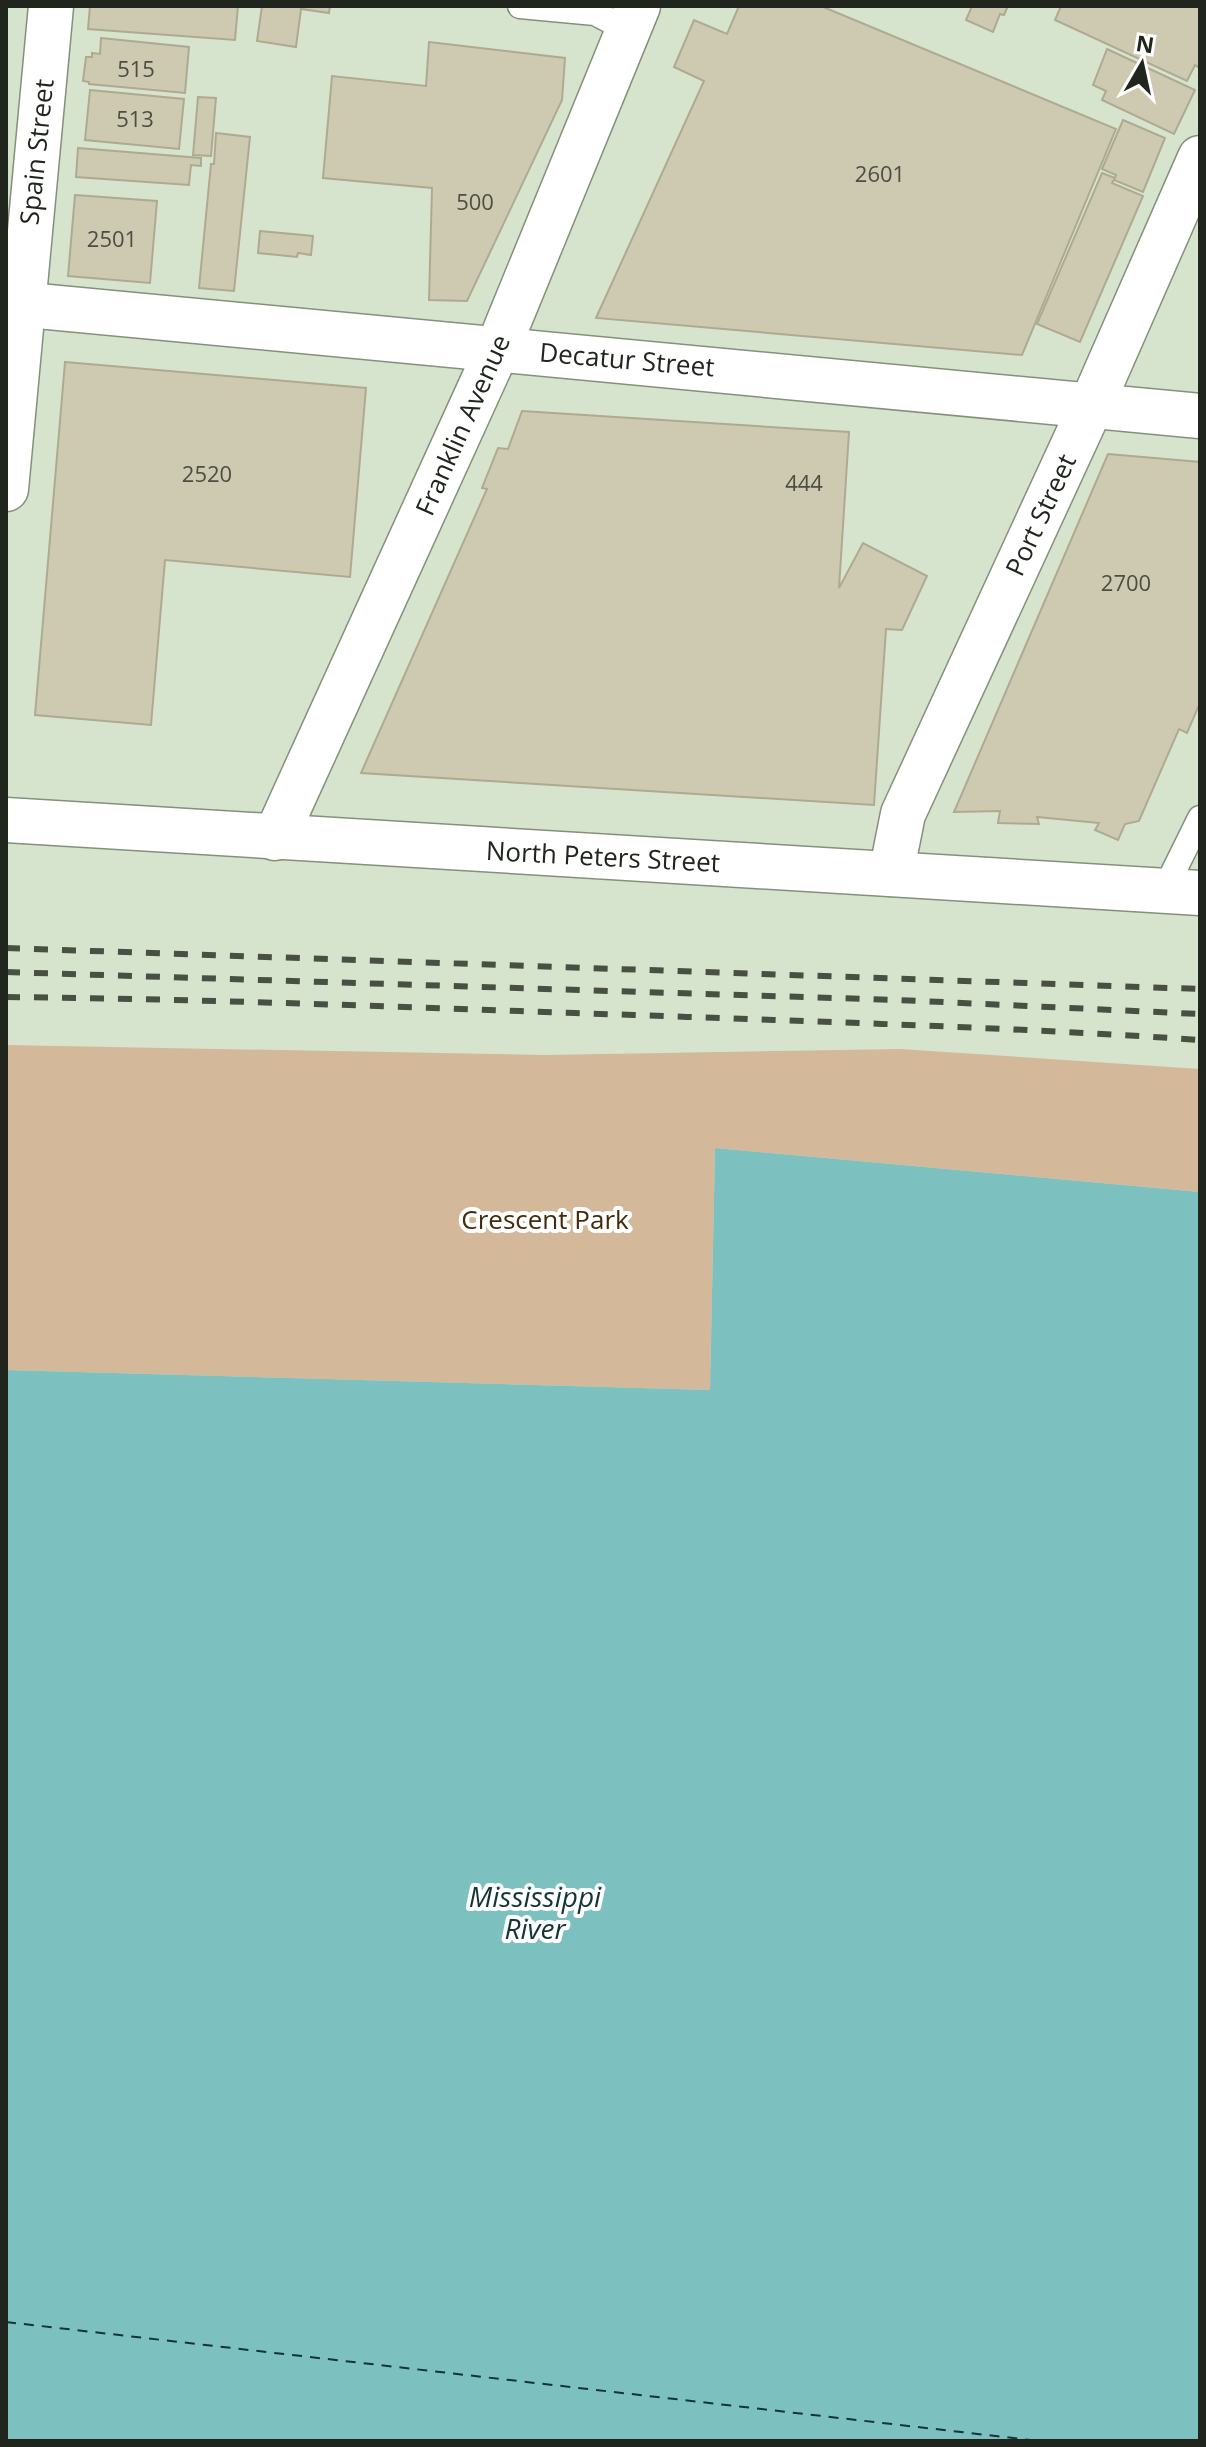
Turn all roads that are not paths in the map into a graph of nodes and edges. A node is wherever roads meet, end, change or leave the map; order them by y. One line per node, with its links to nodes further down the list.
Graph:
1 (51, 6): 5 (street, Spain Street)
2 (520, 6): 3 (lane)
3 (633, 18): 6 (street, Franklin Avenue)
4 (1200, 158): 7 (street, Port Street)
5 (14, 304): 6 (street, Decatur Street); 9 (street, Spain Street)
6 (498, 348): 7 (street, Decatur Street); 12 (street, Franklin Avenue)
7 (1092, 404): 8 (street, Decatur Street); 13 (street, Port Street)
8 (1200, 416)
9 (6, 489)
10 (1200, 818): 14 (lane)
11 (6, 820): 12 (street, North Peters Street)
12 (275, 838): 13 (street, North Peters Street)
13 (891, 874): 14 (street, North Peters Street)
14 (1182, 892)

